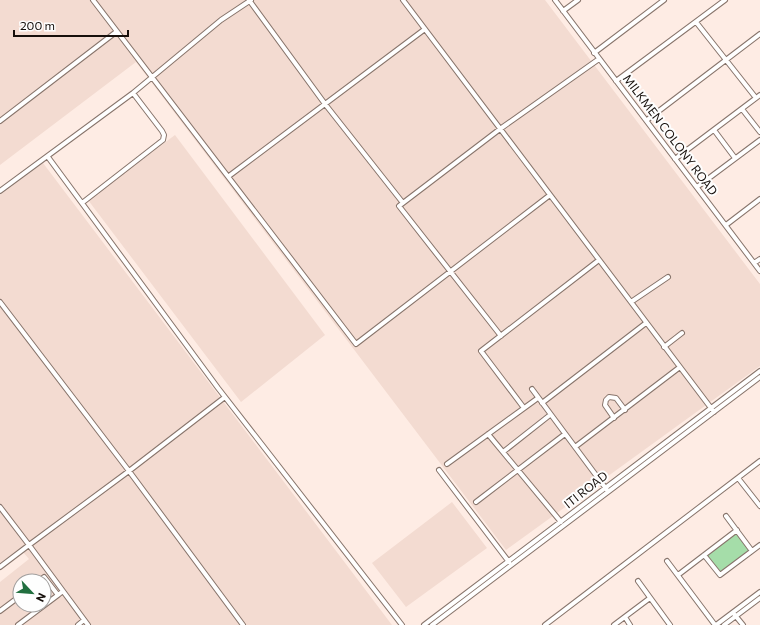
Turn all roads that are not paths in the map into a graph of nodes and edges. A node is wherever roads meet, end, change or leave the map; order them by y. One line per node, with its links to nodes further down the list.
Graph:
1 (93, 0): 11 (street)
2 (250, 0): 16 (street); 20 (street)
3 (403, 0): 10 (street)
4 (555, 0): 8 (street, MILKMEN COLONY ROAD)
5 (578, 0): 8 (street)
6 (664, 0): 13 (street)
7 (723, 1): 9 (street)
8 (563, 12): 13 (street, MILKMEN COLONY ROAD)
9 (696, 22): 15 (street); 17 (street)
10 (425, 29): 20 (street); 24 (street)
11 (116, 32): 16 (street); 23 (street)
12 (760, 34): 15 (street)
13 (594, 53): 14 (street, MILKMEN COLONY ROAD)
14 (599, 59): 17 (street, MILKMEN COLONY ROAD); 24 (street)
15 (726, 60): 19 (street); 22 (street)
16 (152, 78): 18 (street); 31 (street)
17 (616, 81): 22 (street, MILKMEN COLONY ROAD)
18 (133, 93): 28 (street); 36 (street)
19 (758, 97): 21 (street)
20 (325, 104): 31 (street); 37 (street)
21 (742, 109): 25 (street); 26 (street)
22 (647, 120): 30 (street, MILKMEN COLONY ROAD)
23 (0, 121)
24 (500, 129): 34 (street); 37 (street)
25 (714, 130): 29 (street); 30 (street)
26 (760, 132)
27 (760, 140): 29 (street)
28 (48, 157): 33 (street); 36 (street)
29 (735, 158): 32 (street)
30 (675, 159): 32 (street, MILKMEN COLONY ROAD)
31 (229, 176): 42 (street)
32 (697, 187): 38 (street, MILKMEN COLONY ROAD)
33 (0, 191)
34 (550, 195): 40 (street); 42 (street)
35 (760, 199): 38 (street)
36 (82, 203): 55 (street)
37 (403, 203): 42 (street)
38 (726, 225): 41 (street, MILKMEN COLONY ROAD)
39 (760, 259): 41 (street)
40 (599, 260): 46 (street); 49 (street)
41 (754, 263): 43 (street, MILKMEN COLONY ROAD)
42 (450, 271): 49 (street)
43 (760, 271)
44 (668, 276): 46 (street)
45 (0, 302): 71 (street)
46 (631, 302): 47 (street)
47 (646, 323): 50 (street); 57 (street)
48 (682, 333): 50 (street)
49 (501, 336): 58 (street)
50 (664, 347): 51 (street)
51 (680, 368): 59 (street); 60 (street)
52 (760, 371): 60 (street, ITI ROAD)
53 (760, 377): 60 (street, ITI ROAD)
54 (532, 389): 56 (street)
55 (225, 397): 71 (street); 104 (street)
56 (538, 398): 57 (street); 58 (street)
57 (542, 403): 61 (street)
58 (524, 408): 63 (street)
59 (625, 410): 62 (street); 62 (street)
60 (712, 410): 73 (street, ITI ROAD)
61 (550, 415): 64 (street); 66 (street)
62 (614, 418): 65 (street)
63 (488, 434): 66 (street); 68 (street)
64 (565, 434): 65 (street); 70 (street)
65 (575, 447): 73 (street)
66 (503, 452): 70 (street)
67 (760, 461): 72 (street)
68 (447, 464)
69 (439, 470): 85 (street)
70 (518, 470): 74 (street); 78 (street)
71 (129, 471): 80 (street); 103 (street)
72 (738, 478): 75 (street); 107 (street)
73 (607, 490): 78 (street, ITI ROAD); 106 (street, ITI ROAD)
74 (476, 502)
75 (760, 506)
76 (0, 507): 80 (street)
77 (726, 516): 79 (street)
78 (561, 522): 85 (street, ITI ROAD)
79 (737, 530): 82 (street); 83 (street)
80 (29, 545): 86 (street); 90 (street)
81 (760, 545): 82 (street)
82 (752, 551): 83 (street)
83 (704, 555): 87 (street)
84 (667, 561): 87 (street)
85 (509, 562): 105 (street, ITI ROAD)
86 (0, 567)
87 (678, 575): 111 (street)
88 (638, 581): 93 (street)
89 (52, 587): 92 (street)
90 (63, 591): 92 (street); 99 (street)
91 (760, 592): 97 (street)
92 (58, 595): 100 (street)
93 (650, 598): 98 (street); 110 (street)
94 (760, 598): 97 (street)
95 (12, 602): 96 (street)
96 (0, 611)
97 (734, 614): 111 (street); 112 (street); 113 (street)
98 (624, 617): 108 (street); 109 (street)
99 (84, 620): 101 (street); 102 (street)
100 (18, 625)
101 (78, 625)
102 (88, 625)
103 (243, 625)
104 (402, 625)
105 (424, 625)
106 (432, 625)
107 (545, 625)
108 (614, 625)
109 (630, 625)
110 (670, 625)
111 (715, 625)
112 (724, 625)
113 (743, 625)

